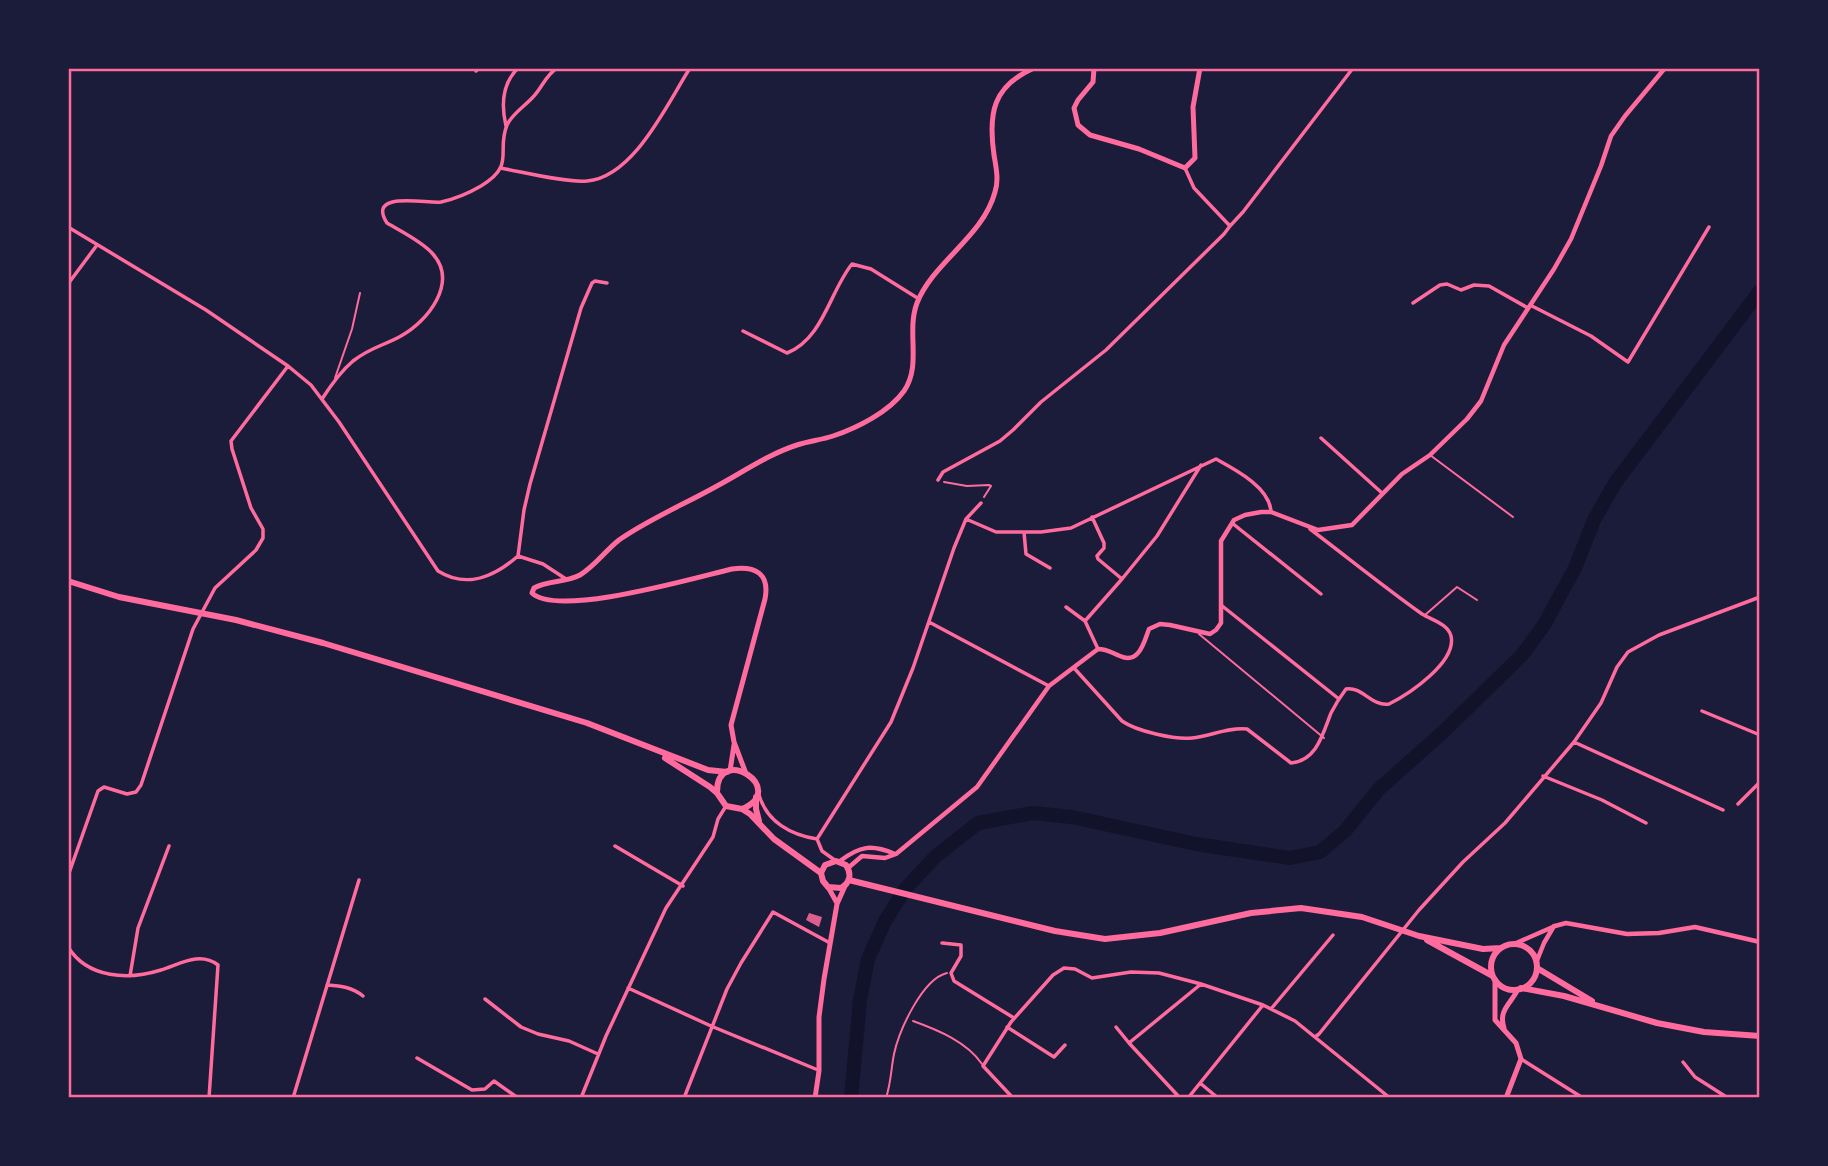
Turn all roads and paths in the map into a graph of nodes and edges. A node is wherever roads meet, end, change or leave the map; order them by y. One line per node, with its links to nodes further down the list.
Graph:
1 (519, 68): 9 (street)
2 (557, 68): 9 (street)
3 (690, 68): 10 (street)
4 (1034, 68): 19 (main road)
5 (1094, 68): 11 (main road)
6 (1200, 68): 11 (main road)
7 (1353, 68): 12 (street)
8 (1665, 68): 21 (street)
9 (506, 128): 10 (street)
10 (500, 168): 24 (street)
11 (1185, 168): 12 (street)
12 (1230, 226): 29 (street)
13 (68, 227): 15 (street)
14 (1709, 227): 21 (street)
15 (97, 245): 17 (street); 23 (street)
16 (607, 283): 39 (street)
17 (68, 284)
18 (360, 293): 24 (lane)
19 (919, 299): 22 (street); 42 (main road)
20 (1413, 303): 21 (street)
21 (1529, 306): 27 (street)
22 (743, 331)
23 (288, 366): 25 (street); 84 (street)
24 (335, 379): 25 (street)
25 (322, 399): 39 (street)
26 (1321, 438): 30 (street)
27 (1430, 455): 30 (street); 34 (lane)
28 (1201, 465): 32 (street); 33 (street); 41 (street)
29 (938, 480): 31 (path)
30 (1382, 493): 37 (street)
31 (981, 503): 35 (street)
32 (1271, 512): 36 (street); 37 (street)
33 (1093, 517): 38 (street); 41 (street)
34 (1513, 517)
35 (966, 519): 38 (street); 51 (street)
36 (1232, 523): 44 (street); 47 (street)
37 (1310, 529): 49 (street)
38 (1024, 532): 40 (street)
39 (518, 556): 42 (street)
40 (1050, 568)
41 (1122, 579): 50 (street)
42 (568, 580): 60 (main road)
43 (68, 581): 62 (main road)
44 (1321, 594)
45 (1760, 597): 61 (street)
46 (1477, 600): 49 (lane)
47 (1222, 605): 52 (street); 56 (street)
48 (1066, 607): 50 (street)
49 (1425, 615): 56 (street)
50 (1085, 621): 53 (street)
51 (929, 622): 55 (street); 75 (street)
52 (1196, 631): 53 (street); 59 (lane)
53 (1098, 649): 54 (street)
54 (1073, 667): 55 (street); 59 (street)
55 (1049, 686): 78 (street)
56 (1339, 699): 59 (street)
57 (1702, 711): 58 (street)
58 (1760, 735)
59 (1324, 738)
60 (734, 742): 63 (main road); 64 (main road)
61 (1574, 742): 65 (street); 72 (street)
62 (645, 747): 64 (main road); 67 (main road)
63 (745, 771): 64 (main road); 68 (main road)
64 (729, 772): 67 (main road)
65 (1543, 776): 74 (street); 119 (street)
66 (1760, 782): 69 (street)
67 (717, 793): 70 (main road)
68 (757, 793): 71 (main road); 73 (main road); 75 (street)
69 (1738, 804)
70 (726, 806): 71 (main road); 87 (street)
71 (742, 809): 73 (main road)
72 (1723, 810)
73 (759, 822): 80 (main road)
74 (1646, 822)
75 (817, 839): 79 (street)
76 (169, 846): 101 (street)
77 (615, 846): 87 (street)
78 (896, 854): 79 (street); 82 (street)
79 (838, 861): 81 (main road); 82 (main road)
80 (808, 863): 81 (main road); 83 (main road)
81 (825, 865): 83 (main road)
82 (848, 868): 86 (main road)
83 (821, 873): 88 (main road)
84 (68, 876)
85 (359, 880): 104 (street)
86 (847, 883): 88 (main road); 89 (main road); 92 (main road)
87 (683, 886): 105 (street)
88 (828, 887): 89 (main road)
89 (837, 903): 94 (main road)
90 (1555, 926): 93 (street); 96 (street); 99 (street)
91 (1333, 935): 111 (street)
92 (1419, 936): 98 (main road); 102 (main road)
93 (1760, 942)
94 (831, 943): 114 (street); 127 (main road)
95 (943, 943): 100 (street)
96 (1514, 944): 98 (main road); 99 (main road)
97 (68, 947): 101 (street)
98 (1501, 948): 102 (main road)
99 (1536, 965): 106 (main road); 110 (main road)
100 (951, 973): 112 (street); 135 (path)
101 (130, 976): 129 (street)
102 (1494, 978): 106 (main road); 117 (main road)
103 (1201, 984): 109 (street); 112 (street); 120 (street)
104 (327, 985): 107 (street); 130 (street)
105 (628, 988): 114 (street); 122 (street)
106 (1519, 989): 110 (main road); 117 (main road)
107 (363, 996)
108 (485, 999): 122 (street)
109 (1263, 1005): 111 (street); 128 (street)
110 (1603, 1007): 118 (main road)
111 (1271, 1009): 119 (street)
112 (1014, 1018): 115 (street)
113 (913, 1021): 126 (lane)
114 (711, 1026): 127 (street); 133 (street)
115 (1007, 1027): 121 (street); 126 (street)
116 (1116, 1027): 120 (street)
117 (1505, 1031): 124 (main road)
118 (1760, 1036)
119 (1315, 1037): 140 (street)
120 (1129, 1043): 137 (street)
121 (1065, 1045)
122 (598, 1055): 132 (street)
123 (417, 1058): 131 (street)
124 (1521, 1059): 141 (main road); 142 (street)
125 (1683, 1062): 143 (street)
126 (983, 1066): 136 (street)
127 (820, 1070): 134 (main road)
128 (1200, 1083): 138 (street); 139 (street)
129 (209, 1098)
130 (293, 1098)
131 (518, 1098)
132 (581, 1098)
133 (684, 1098)
134 (815, 1098)
135 (886, 1098)
136 (1013, 1098)
137 (1180, 1098)
138 (1188, 1098)
139 (1218, 1098)
140 (1390, 1098)
141 (1506, 1098)
142 (1583, 1098)
143 (1728, 1098)

